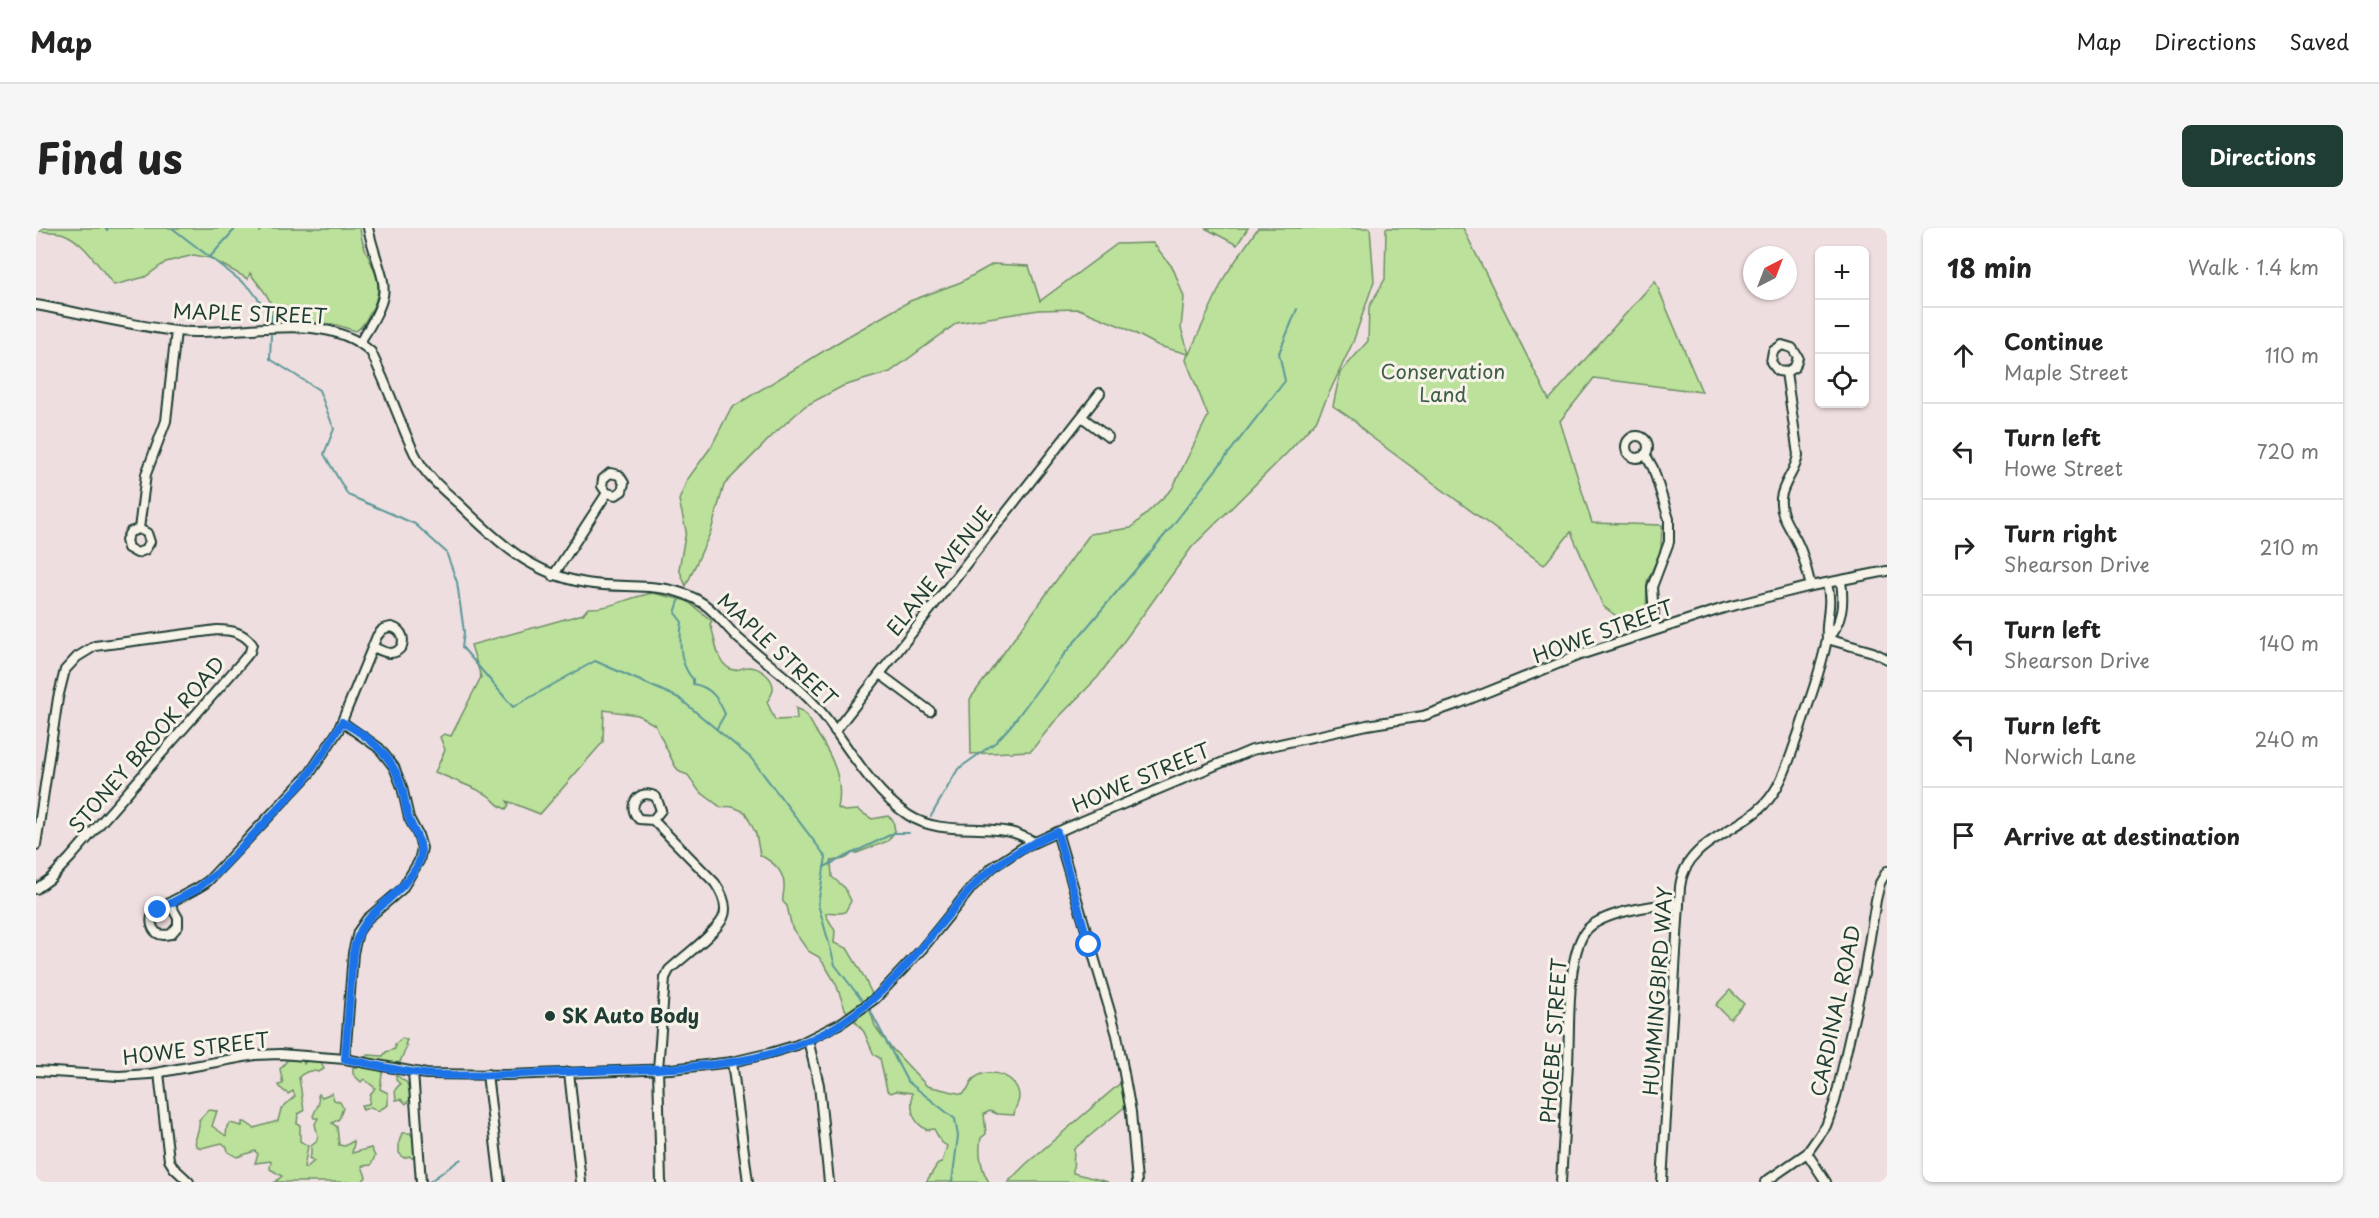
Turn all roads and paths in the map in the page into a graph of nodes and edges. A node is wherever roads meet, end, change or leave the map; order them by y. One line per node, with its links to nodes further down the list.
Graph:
1 (368, 228): 4 (street)
2 (36, 304): 3 (street, MAPLE STREET)
3 (176, 331): 4 (street, MAPLE STREET); 11 (street)
4 (360, 342): 13 (street, MAPLE STREET)
5 (1786, 372): 16 (street)
6 (1100, 393): 7 (street, ELANE AVENUE)
7 (1082, 417): 8 (street); 21 (street, ELANE AVENUE)
8 (1108, 436)
9 (1645, 454): 17 (street)
10 (607, 494): 13 (street)
11 (139, 529)
12 (1887, 571): 14 (street, HOWE STREET)
13 (553, 576): 24 (street, MAPLE STREET)
14 (1841, 581): 15 (street, HOWE STREET); 18 (street, HUMMINGBIRD WAY)
15 (1827, 584): 16 (street, HOWE STREET); 18 (street, HUMMINGBIRD WAY)
16 (1811, 586): 17 (street, HOWE STREET)
17 (1655, 629): 26 (street, HOWE STREET)
18 (1827, 639): 20 (street); 32 (street, HUMMINGBIRD WAY)
19 (373, 647): 23 (street)
20 (1887, 659)
21 (880, 674): 22 (street); 24 (street, ELANE AVENUE)
22 (930, 711)
23 (342, 722): 31 (street); 34 (street)
24 (835, 731): 27 (street, MAPLE STREET)
25 (653, 820): 36 (street)
26 (1057, 832): 27 (street, HOWE STREET); 50 (street)
27 (1035, 842): 33 (street, HOWE STREET)
28 (36, 845): 30 (street, STONEY BROOK ROAD)
29 (1887, 872): 42 (street, CARDINAL ROAD)
30 (36, 889)
31 (170, 904)
32 (1679, 905): 51 (street, PHOEBE STREET); 52 (street, HUMMINGBIRD WAY)
33 (808, 1040): 35 (street, HOWE STREET); 49 (street)
34 (345, 1059): 38 (street, HOWE STREET); 39 (street, HOWE STREET)
35 (732, 1062): 36 (street, HOWE STREET); 48 (street)
36 (658, 1069): 40 (street, HOWE STREET); 47 (street)
37 (36, 1071): 38 (street, HOWE STREET)
38 (159, 1072): 43 (street)
39 (413, 1072): 41 (street, HOWE STREET); 44 (street)
40 (569, 1072): 41 (street, HOWE STREET); 46 (street)
41 (487, 1074): 45 (street)
42 (1807, 1153): 53 (street); 54 (street)
43 (189, 1182)
44 (421, 1182)
45 (500, 1182)
46 (581, 1182)
47 (661, 1182)
48 (748, 1182)
49 (829, 1182)
50 (1137, 1182)
51 (1561, 1182)
52 (1662, 1182)
53 (1765, 1182)
54 (1826, 1182)

